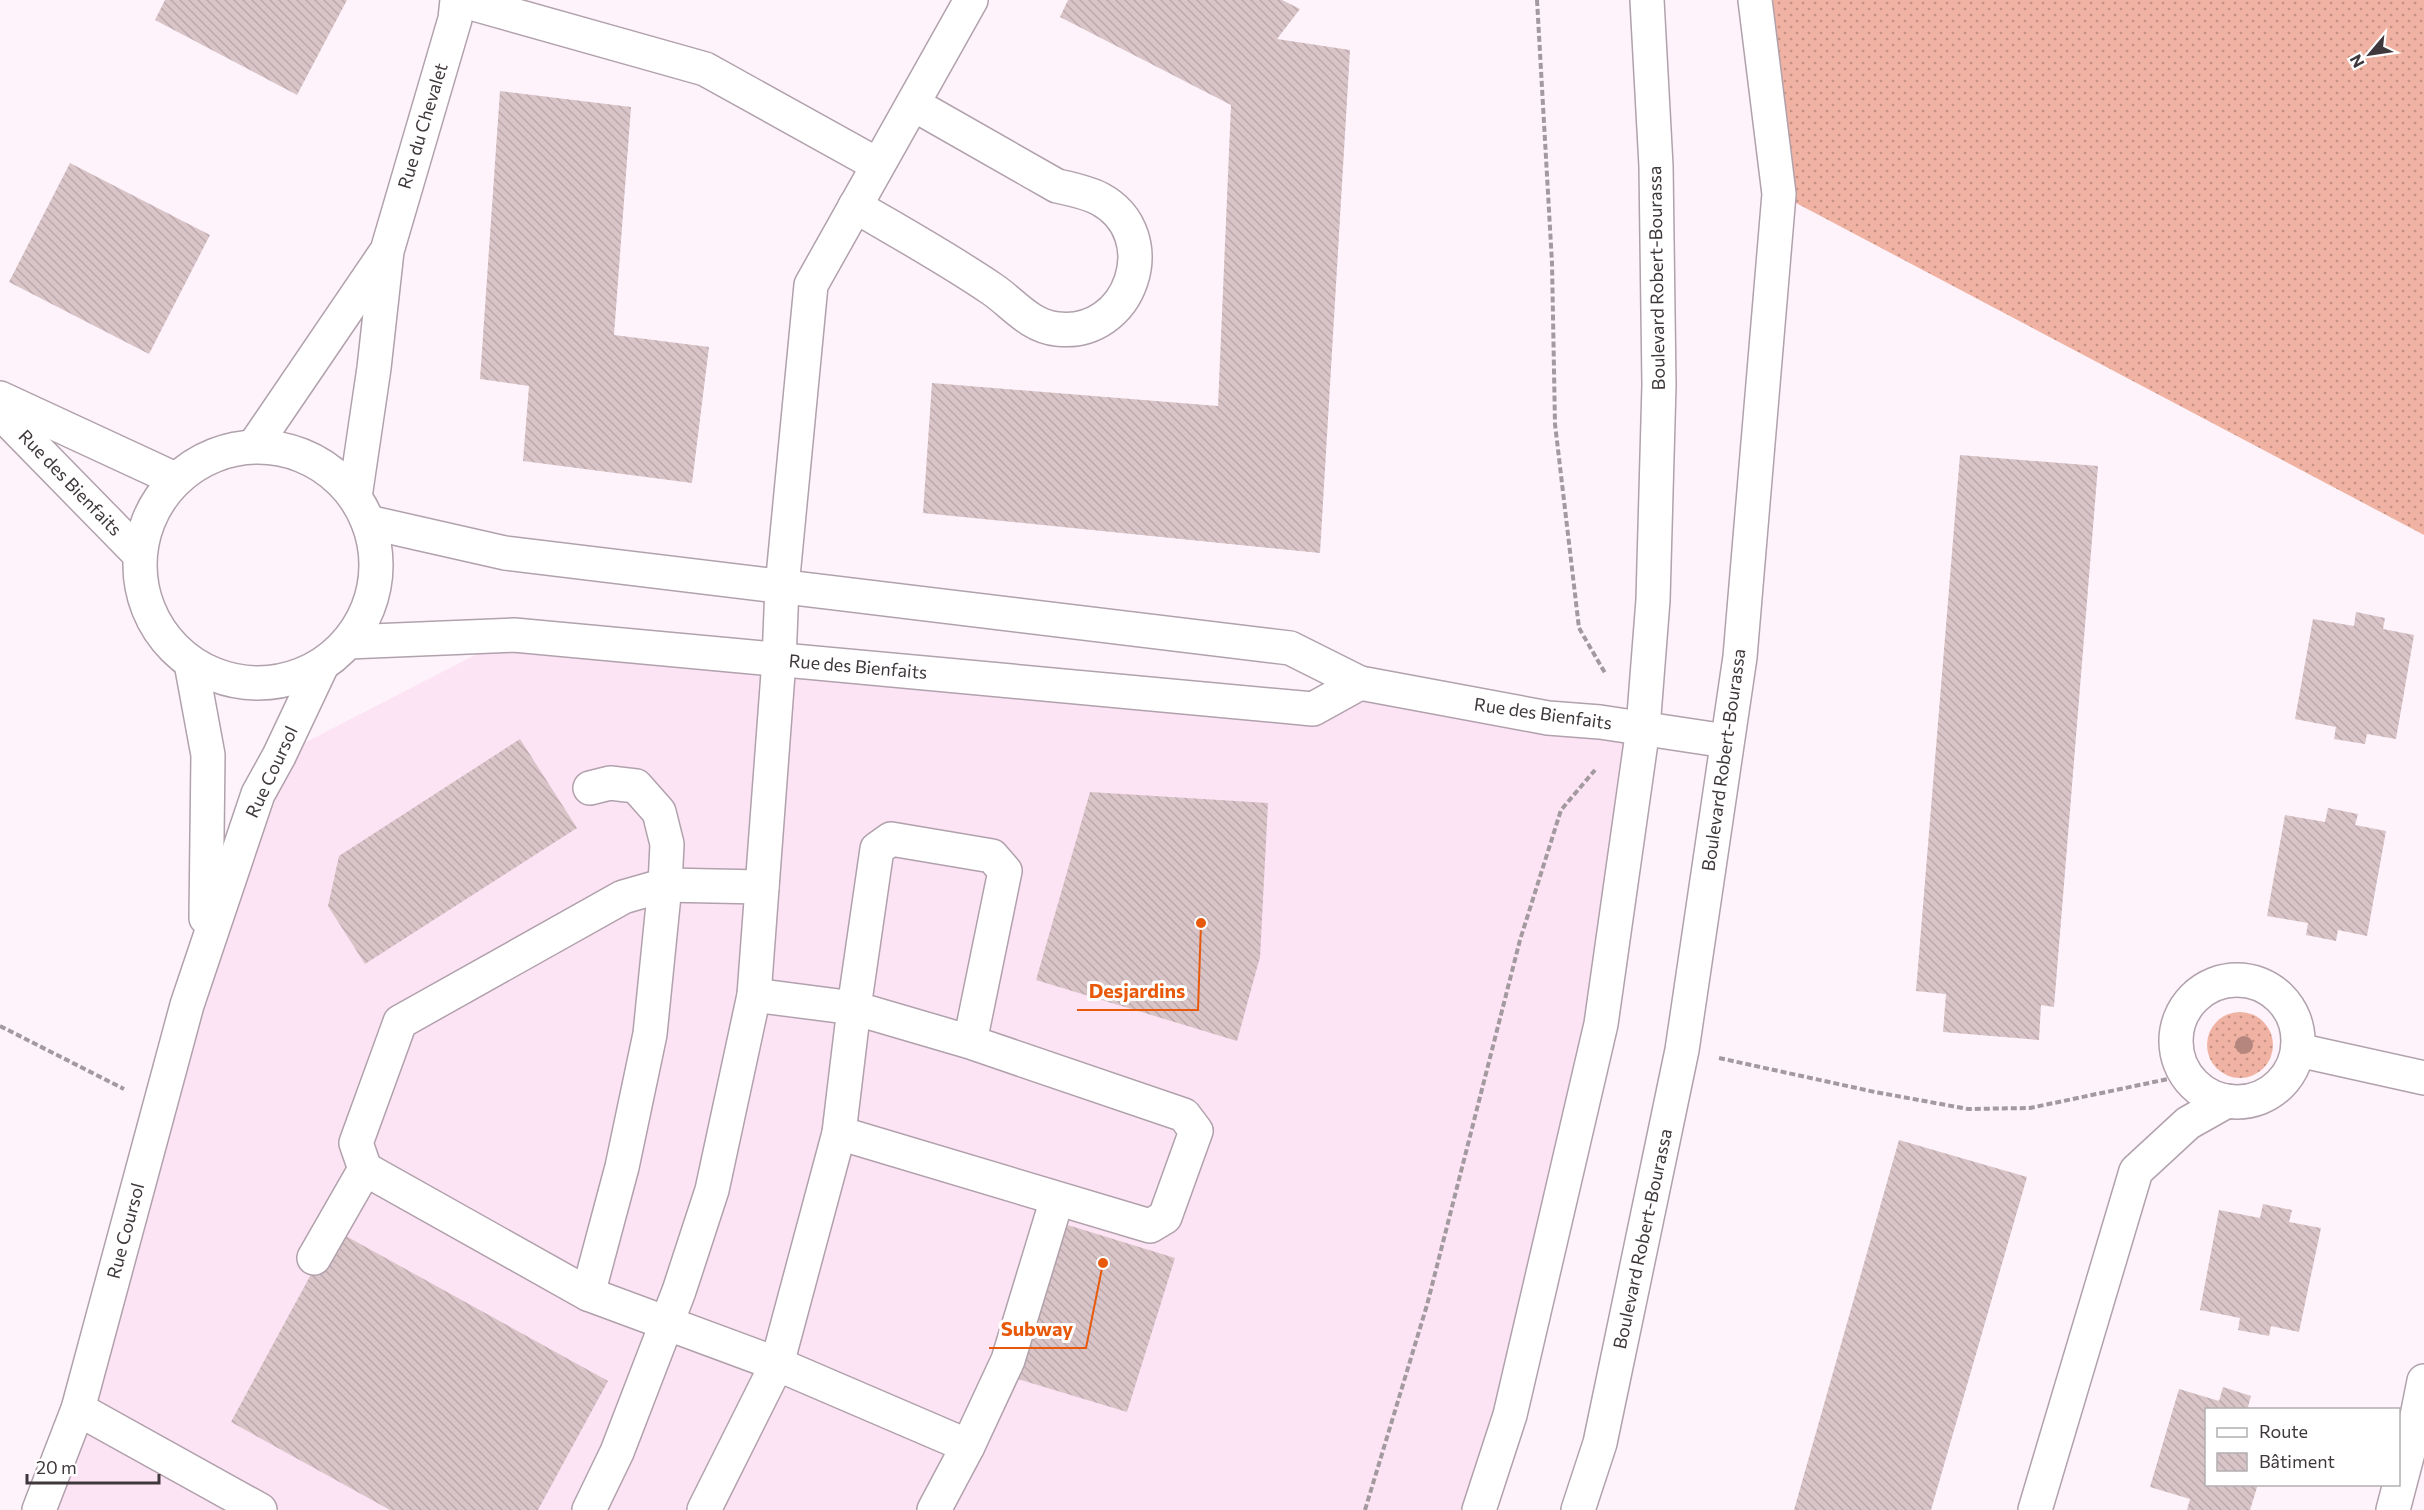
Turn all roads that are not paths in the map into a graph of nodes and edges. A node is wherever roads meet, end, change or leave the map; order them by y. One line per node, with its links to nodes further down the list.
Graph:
1 (459, 0): 6 (main road); 8 (main road, Rue du Chevalet)
2 (971, 0): 5 (main road)
3 (1647, 0): 21 (main road, Boulevard Robert-Bourassa)
4 (1755, 0): 22 (main road, Boulevard Robert-Bourassa)
5 (913, 104): 6 (main road); 7 (main road)
6 (878, 165): 7 (main road)
7 (855, 206): 15 (main road)
8 (387, 251): 11 (main road, Rue du Chevalet); 13 (main road, Rue du Chevalet)
9 (0, 398): 12 (main road, Rue des Bienfaits)
10 (0, 412): 14 (main road, Rue des Bienfaits)
11 (254, 446): 12 (main road); 13 (main road)
12 (175, 479): 14 (main road)
13 (362, 510): 15 (main road, Rue des Bienfaits); 16 (main road)
14 (139, 555): 18 (main road)
15 (782, 586): 17 (main road); 20 (main road, Rue des Bienfaits)
16 (348, 642): 17 (main road, Rue des Bienfaits); 19 (main road)
17 (779, 660): 20 (main road, Rue des Bienfaits); 25 (main road)
18 (191, 663): 19 (main road); 26 (main road, Rue Coursol)
19 (322, 665): 26 (main road, Rue Coursol)
20 (1360, 683): 21 (main road, Rue des Bienfaits)
21 (1643, 728): 22 (main road, Rue des Bienfaits); 50 (main road, Boulevard Robert-Bourassa)
22 (1726, 741): 51 (main road, Boulevard Robert-Bourassa)
23 (590, 788): 24 (main road)
24 (665, 885): 25 (main road); 34 (main road); 37 (main road)
25 (762, 887): 27 (main road)
26 (206, 950): 41 (main road, Rue Coursol)
27 (754, 994): 28 (main road); 38 (main road)
28 (854, 1008): 29 (main road); 29 (main road); 33 (main road)
29 (970, 1042): 35 (main road)
30 (2298, 1050): 31 (main road); 32 (main road); 32 (main road)
31 (2424, 1078)
32 (2227, 1101): 52 (main road)
33 (839, 1133): 35 (main road); 39 (main road)
34 (366, 1170): 36 (main road); 37 (main road)
35 (1057, 1199): 42 (main road)
36 (314, 1258)
37 (588, 1294): 38 (main road)
38 (667, 1322): 39 (main road); 47 (main road)
39 (777, 1364): 42 (main road); 48 (main road)
40 (2424, 1381): 43 (main road)
41 (78, 1409): 45 (main road, Rue Coursol); 46 (main road)
42 (968, 1446): 49 (main road)
43 (2400, 1483)
44 (2399, 1486): 53 (main road)
45 (39, 1510)
46 (260, 1510)
47 (589, 1510)
48 (704, 1510)
49 (934, 1510)
50 (1479, 1510)
51 (1578, 1510)
52 (2035, 1510)
53 (2393, 1510)

